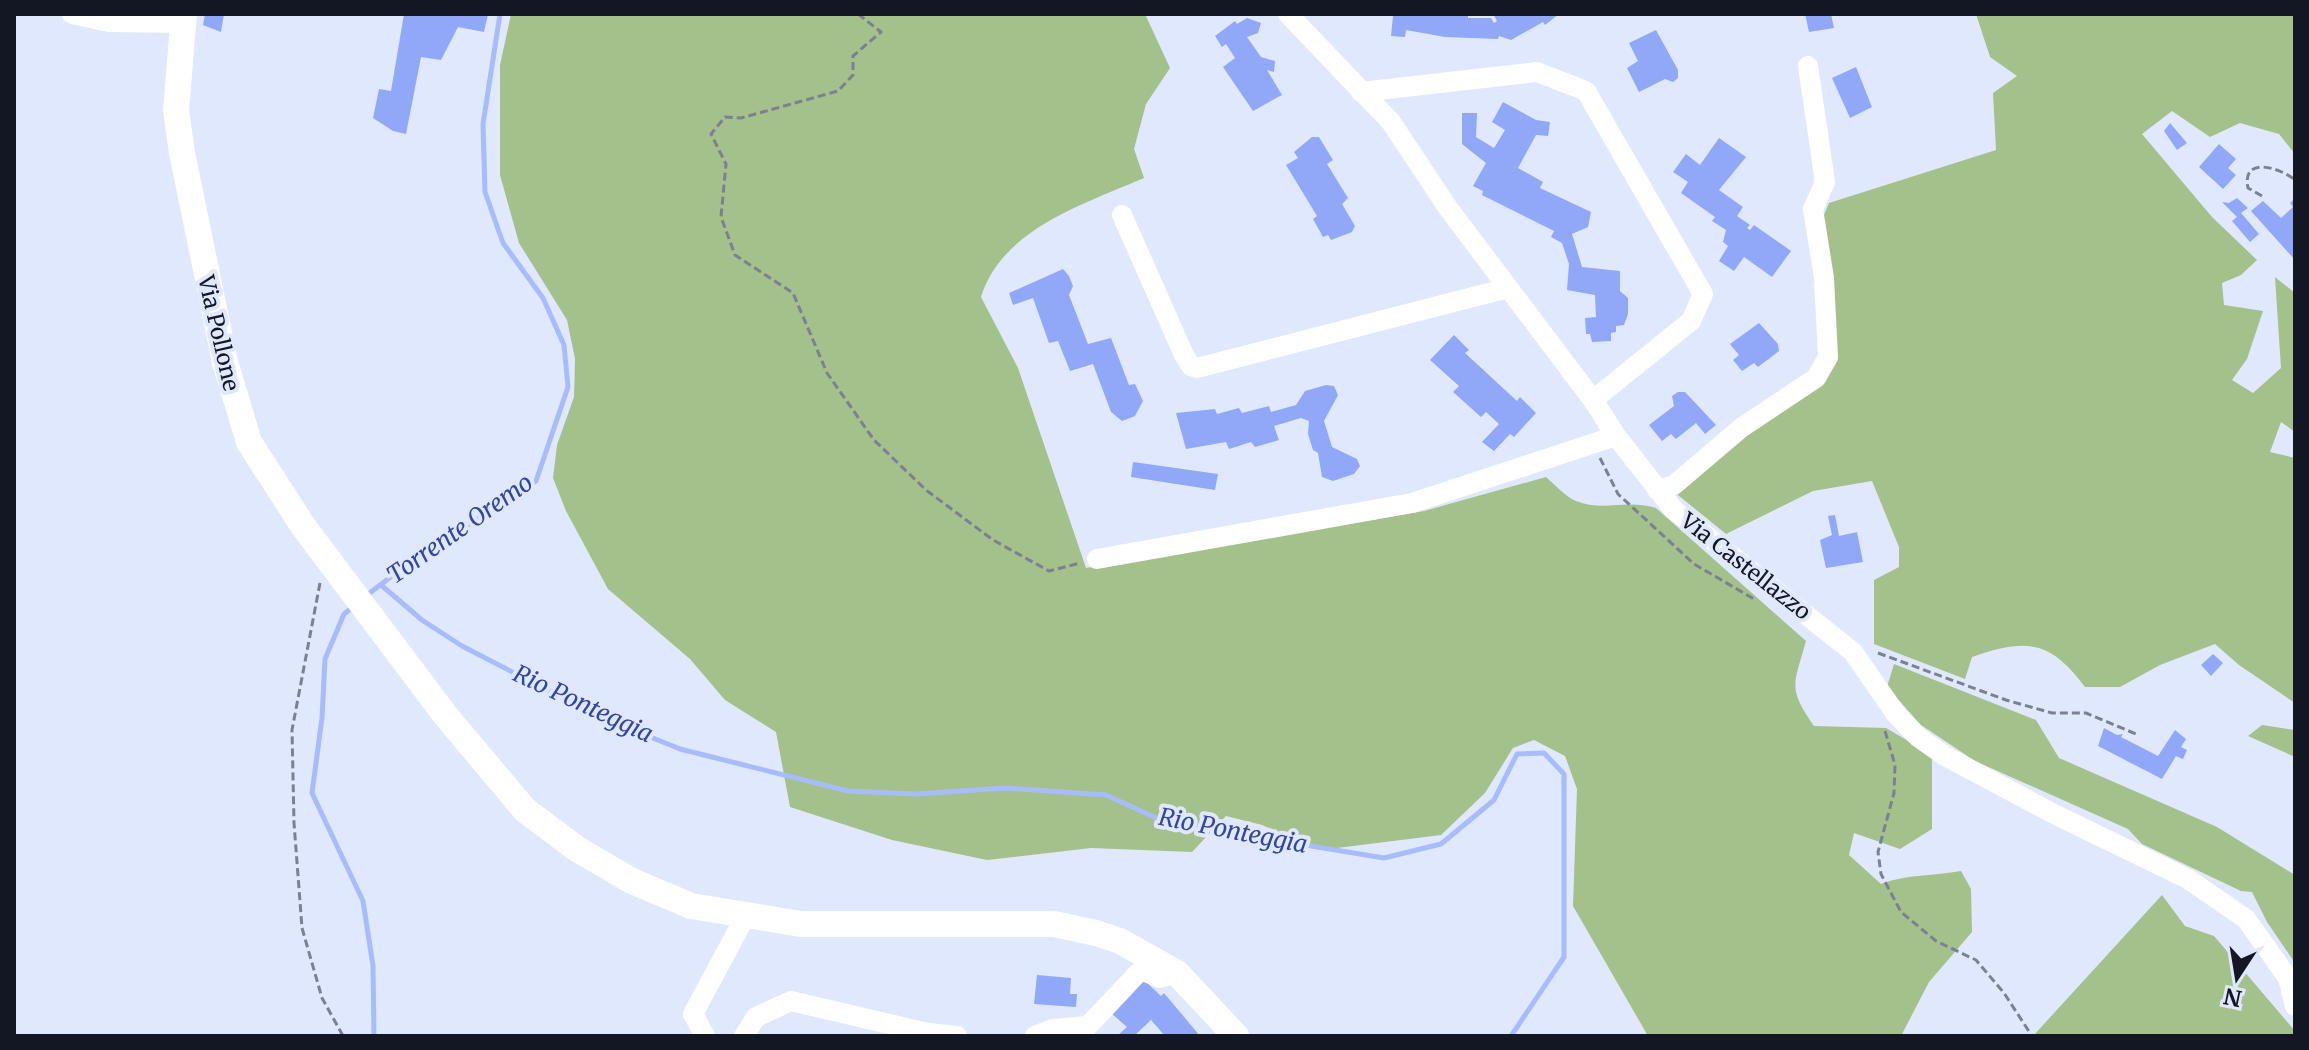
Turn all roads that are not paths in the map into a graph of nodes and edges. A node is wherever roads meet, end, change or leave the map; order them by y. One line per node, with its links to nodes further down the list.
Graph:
1 (72, 14): 3 (street)
2 (1288, 14): 5 (street, Via Castellazzo)
3 (183, 18): 12 (street, Via Pollone)
4 (1808, 66): 10 (street)
5 (1361, 92): 7 (street, Via Castellazzo); 8 (street)
6 (1122, 215): 7 (street)
7 (1508, 288): 8 (street, Via Castellazzo)
8 (1593, 400): 9 (street, Via Castellazzo)
9 (1616, 436): 10 (street, Via Castellazzo); 11 (street)
10 (1657, 490): 14 (street, Via Castellazzo)
11 (1097, 559)
12 (745, 917): 13 (street, Via Pollone); 15 (street)
13 (1182, 978): 18 (street); 19 (street, Via Pollone)
14 (2295, 1006)
15 (705, 1036)
16 (744, 1036): 17 (street)
17 (957, 1036)
18 (1035, 1036)
19 (1236, 1036)

